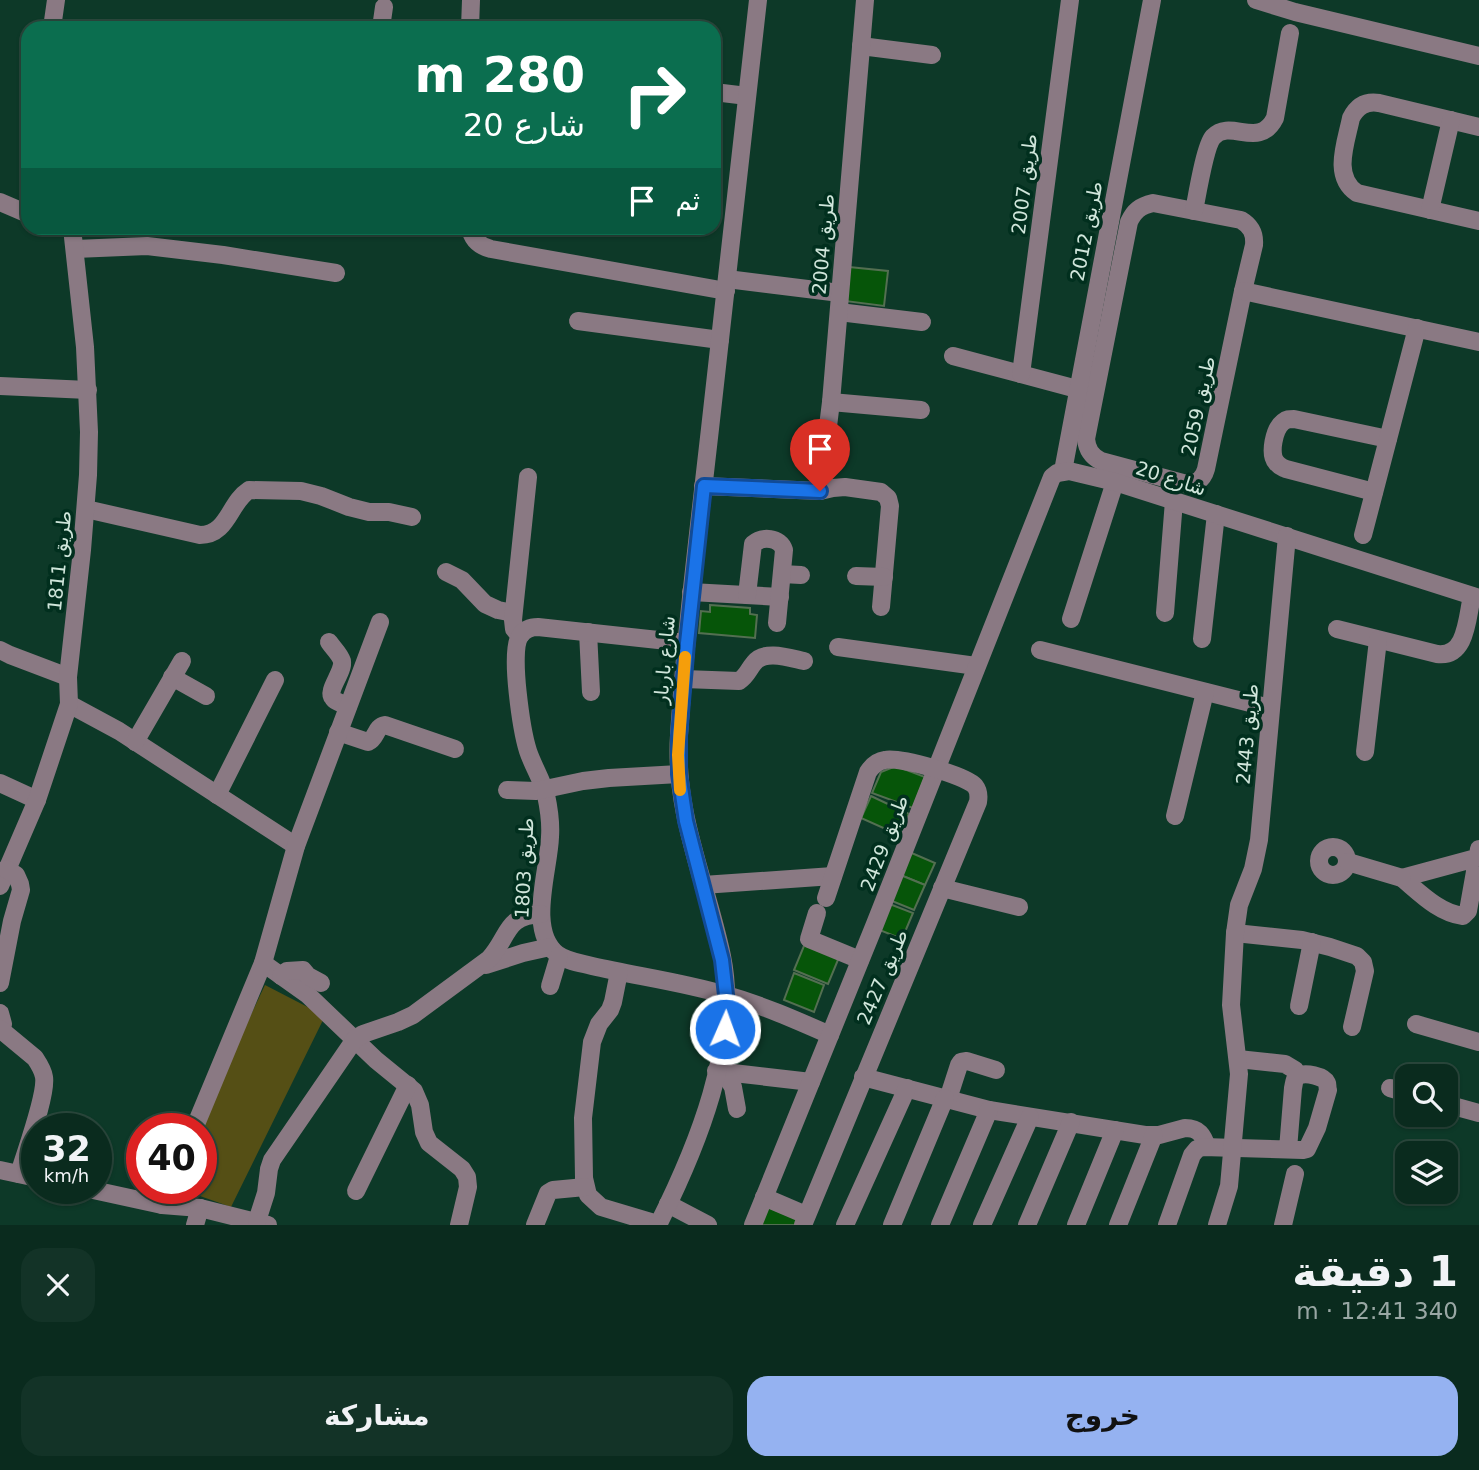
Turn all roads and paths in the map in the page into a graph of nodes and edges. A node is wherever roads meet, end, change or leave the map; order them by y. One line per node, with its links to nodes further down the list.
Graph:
1 (56, 0): 9 (street)
2 (471, 0): 11 (street)
3 (758, 0): 17 (street, شارع باربار)
4 (865, 0): 13 (street, طريق 2004)
5 (1070, 0): 39 (street, طريق 2007)
6 (1152, 0): 42 (street, طريق 2012)
7 (1256, 0): 15 (street)
8 (384, 6): 10 (street)
9 (53, 21)
10 (382, 21)
11 (470, 21)
12 (1290, 33): 22 (street)
13 (862, 46): 14 (street); 31 (street, طريق 2004)
14 (932, 55)
15 (1479, 56)
16 (721, 93): 17 (street)
17 (747, 96): 29 (street, شارع باربار)
18 (1451, 120): 19 (street); 21 (street); 21 (street)
19 (1479, 127)
20 (0, 202): 23 (street)
21 (1430, 210): 24 (street)
22 (1194, 211): 30 (street, طريق 2059); 30 (street, طريق 2059)
23 (21, 212)
24 (1479, 221)
25 (73, 235): 27 (street, طريق 1811)
26 (473, 235): 29 (street)
27 (75, 249): 28 (street); 41 (street, طريق 1811)
28 (336, 273)
29 (726, 285): 31 (street); 36 (street, شارع باربار)
30 (1243, 291): 35 (street)
31 (840, 293): 32 (street, طريق 2004)
32 (839, 312): 34 (street); 43 (street, طريق 2004)
33 (578, 321): 36 (street)
34 (922, 322)
35 (1417, 328): 37 (street); 45 (street)
36 (720, 340): 49 (street, شارع باربار)
37 (1479, 342)
38 (953, 355): 39 (street)
39 (1021, 374): 42 (street)
40 (0, 386): 41 (street)
41 (88, 390): 53 (street, طريق 1811)
42 (1077, 390): 46 (street, طريق 2012)
43 (831, 402): 44 (street); 50 (street, طريق 2004)
44 (920, 410)
45 (1388, 439): 51 (street); 51 (street)
46 (1063, 471): 48 (street, شارع 20); 85 (street)
47 (528, 477): 68 (street, طريق 1803)
48 (1115, 482): 52 (street, شارع 20); 70 (street)
49 (704, 486): 50 (street); 63 (street, شارع باربار)
50 (820, 491): 62 (street)
51 (1374, 492): 56 (street)
52 (1174, 501): 54 (street, شارع 20); 69 (street)
53 (86, 509): 55 (street); 86 (street, طريق 1811)
54 (1216, 514): 57 (street, شارع 20); 76 (street)
55 (412, 516)
56 (1363, 535)
57 (1287, 536): 66 (street, شارع 20); 95 (street, طريق 2443)
58 (446, 572): 68 (street)
59 (782, 574): 60 (street); 64 (street); 65 (street)
60 (801, 575)
61 (856, 576): 62 (street)
62 (884, 576): 67 (street)
63 (691, 592): 64 (street); 79 (street, شارع باربار)
64 (747, 595): 65 (street)
65 (779, 597): 72 (street)
66 (1476, 597): 77 (street, شارع 20)
67 (881, 607)
68 (513, 613): 75 (street, طريق 1803)
69 (1166, 613)
70 (1071, 619)
71 (380, 622): 94 (street)
72 (777, 623)
73 (1337, 629): 77 (street, شارع 20)
74 (589, 632): 75 (street); 79 (street); 90 (street)
75 (520, 636): 104 (street, طريق 1803)
76 (1202, 639)
77 (1378, 640): 99 (street)
78 (329, 642): 94 (street)
79 (687, 643): 88 (street, شارع باربار)
80 (838, 647): 85 (street)
81 (0, 650): 86 (street)
82 (1040, 650): 91 (street)
83 (182, 661): 87 (street)
84 (804, 661): 88 (street)
85 (976, 666): 100 (street, طريق 2429)
86 (68, 677): 93 (street, طريق 1811)
87 (172, 677): 92 (street); 97 (street)
88 (684, 679): 101 (street, شارع باربار)
89 (275, 680): 105 (street)
90 (591, 692)
91 (1205, 692): 95 (street); 107 (street)
92 (206, 696)
93 (69, 704): 97 (street); 106 (street, طريق 1811)
94 (348, 706): 96 (street)
95 (1270, 708): 118 (street, طريق 2443)
96 (338, 732): 98 (street); 108 (street)
97 (135, 741): 105 (street)
98 (455, 749)
99 (1365, 752)
100 (936, 768): 111 (street); 115 (street, طريق 2427); 121 (street, طريق 2429)
101 (679, 774): 104 (street); 114 (street, شارع باربار)
102 (0, 783): 106 (street)
103 (507, 790): 104 (street)
104 (544, 790): 117 (street, طريق 1803)
105 (217, 795): 108 (street)
106 (37, 800): 112 (street, طريق 1811)
107 (1175, 817)
108 (296, 846): 122 (street)
109 (1478, 853): 113 (street); 113 (street)
110 (1348, 862): 113 (street)
111 (833, 876): 114 (street); 121 (street)
112 (3, 877): 126 (street)
113 (1402, 878)
114 (703, 885): 129 (street, شارع باربار)
115 (942, 888): 116 (street); 141 (street, طريق 2427)
116 (1019, 907)
117 (541, 914): 120 (street, طريق 1803); 123 (street)
118 (1235, 933): 119 (street); 137 (street, طريق 2443)
119 (1312, 942): 130 (street); 133 (street)
120 (555, 952): 123 (street); 124 (street); 128 (street)
121 (860, 960): 134 (street, طريق 2429)
122 (263, 963): 125 (street); 150 (street)
123 (476, 970): 135 (street)
124 (619, 972): 129 (street); 162 (street)
125 (281, 976): 127 (street); 135 (street)
126 (0, 983)
127 (321, 983)
128 (550, 986)
129 (726, 995): 134 (street); 139 (street, شارع باربار)
130 (1299, 1006)
131 (0, 1024): 149 (street)
132 (1416, 1024): 136 (street)
133 (1352, 1027)
134 (830, 1035): 142 (street, طريق 2429)
135 (355, 1040): 143 (street); 169 (street)
136 (1479, 1042)
137 (1238, 1059): 140 (street); 157 (street, طريق 2443)
138 (996, 1070): 145 (street)
139 (720, 1071): 142 (street); 147 (street); 166 (street, شارع باربار)
140 (1298, 1076): 158 (street); 158 (street)
141 (863, 1077): 144 (street); 168 (street, طريق 2427)
142 (811, 1082): 164 (street, طريق 2429)
143 (408, 1085): 163 (street); 171 (street)
144 (907, 1088): 145 (street); 175 (street)
145 (947, 1098): 148 (street); 176 (street)
146 (1458, 1107): 151 (street)
147 (737, 1109)
148 (989, 1110): 152 (street); 177 (street)
149 (40, 1113)
150 (201, 1113)
151 (1479, 1113)
152 (1030, 1116): 153 (street); 178 (street)
153 (1071, 1122): 154 (street); 179 (street)
154 (1115, 1130): 155 (street); 180 (street)
155 (1154, 1135): 156 (street); 181 (street)
156 (1207, 1147): 157 (street); 182 (street)
157 (1233, 1148): 158 (street); 183 (street, طريق 2443)
158 (1288, 1149)
159 (0, 1170): 160 (street)
160 (21, 1174)
161 (1295, 1174): 184 (street)
162 (584, 1183): 170 (street); 172 (street)
163 (356, 1191)
164 (764, 1197): 168 (street); 174 (street, طريق 2429)
165 (178, 1204): 167 (street)
166 (668, 1204): 170 (street, شارع باربار); 173 (street)
167 (201, 1217): 169 (street)
168 (804, 1220)
169 (263, 1223)
170 (658, 1224)
171 (459, 1225)
172 (535, 1225)
173 (708, 1225)
174 (753, 1225)
175 (845, 1225)
176 (892, 1225)
177 (940, 1225)
178 (982, 1225)
179 (1027, 1225)
180 (1076, 1225)
181 (1118, 1225)
182 (1167, 1225)
183 (1217, 1225)
184 (1283, 1225)

